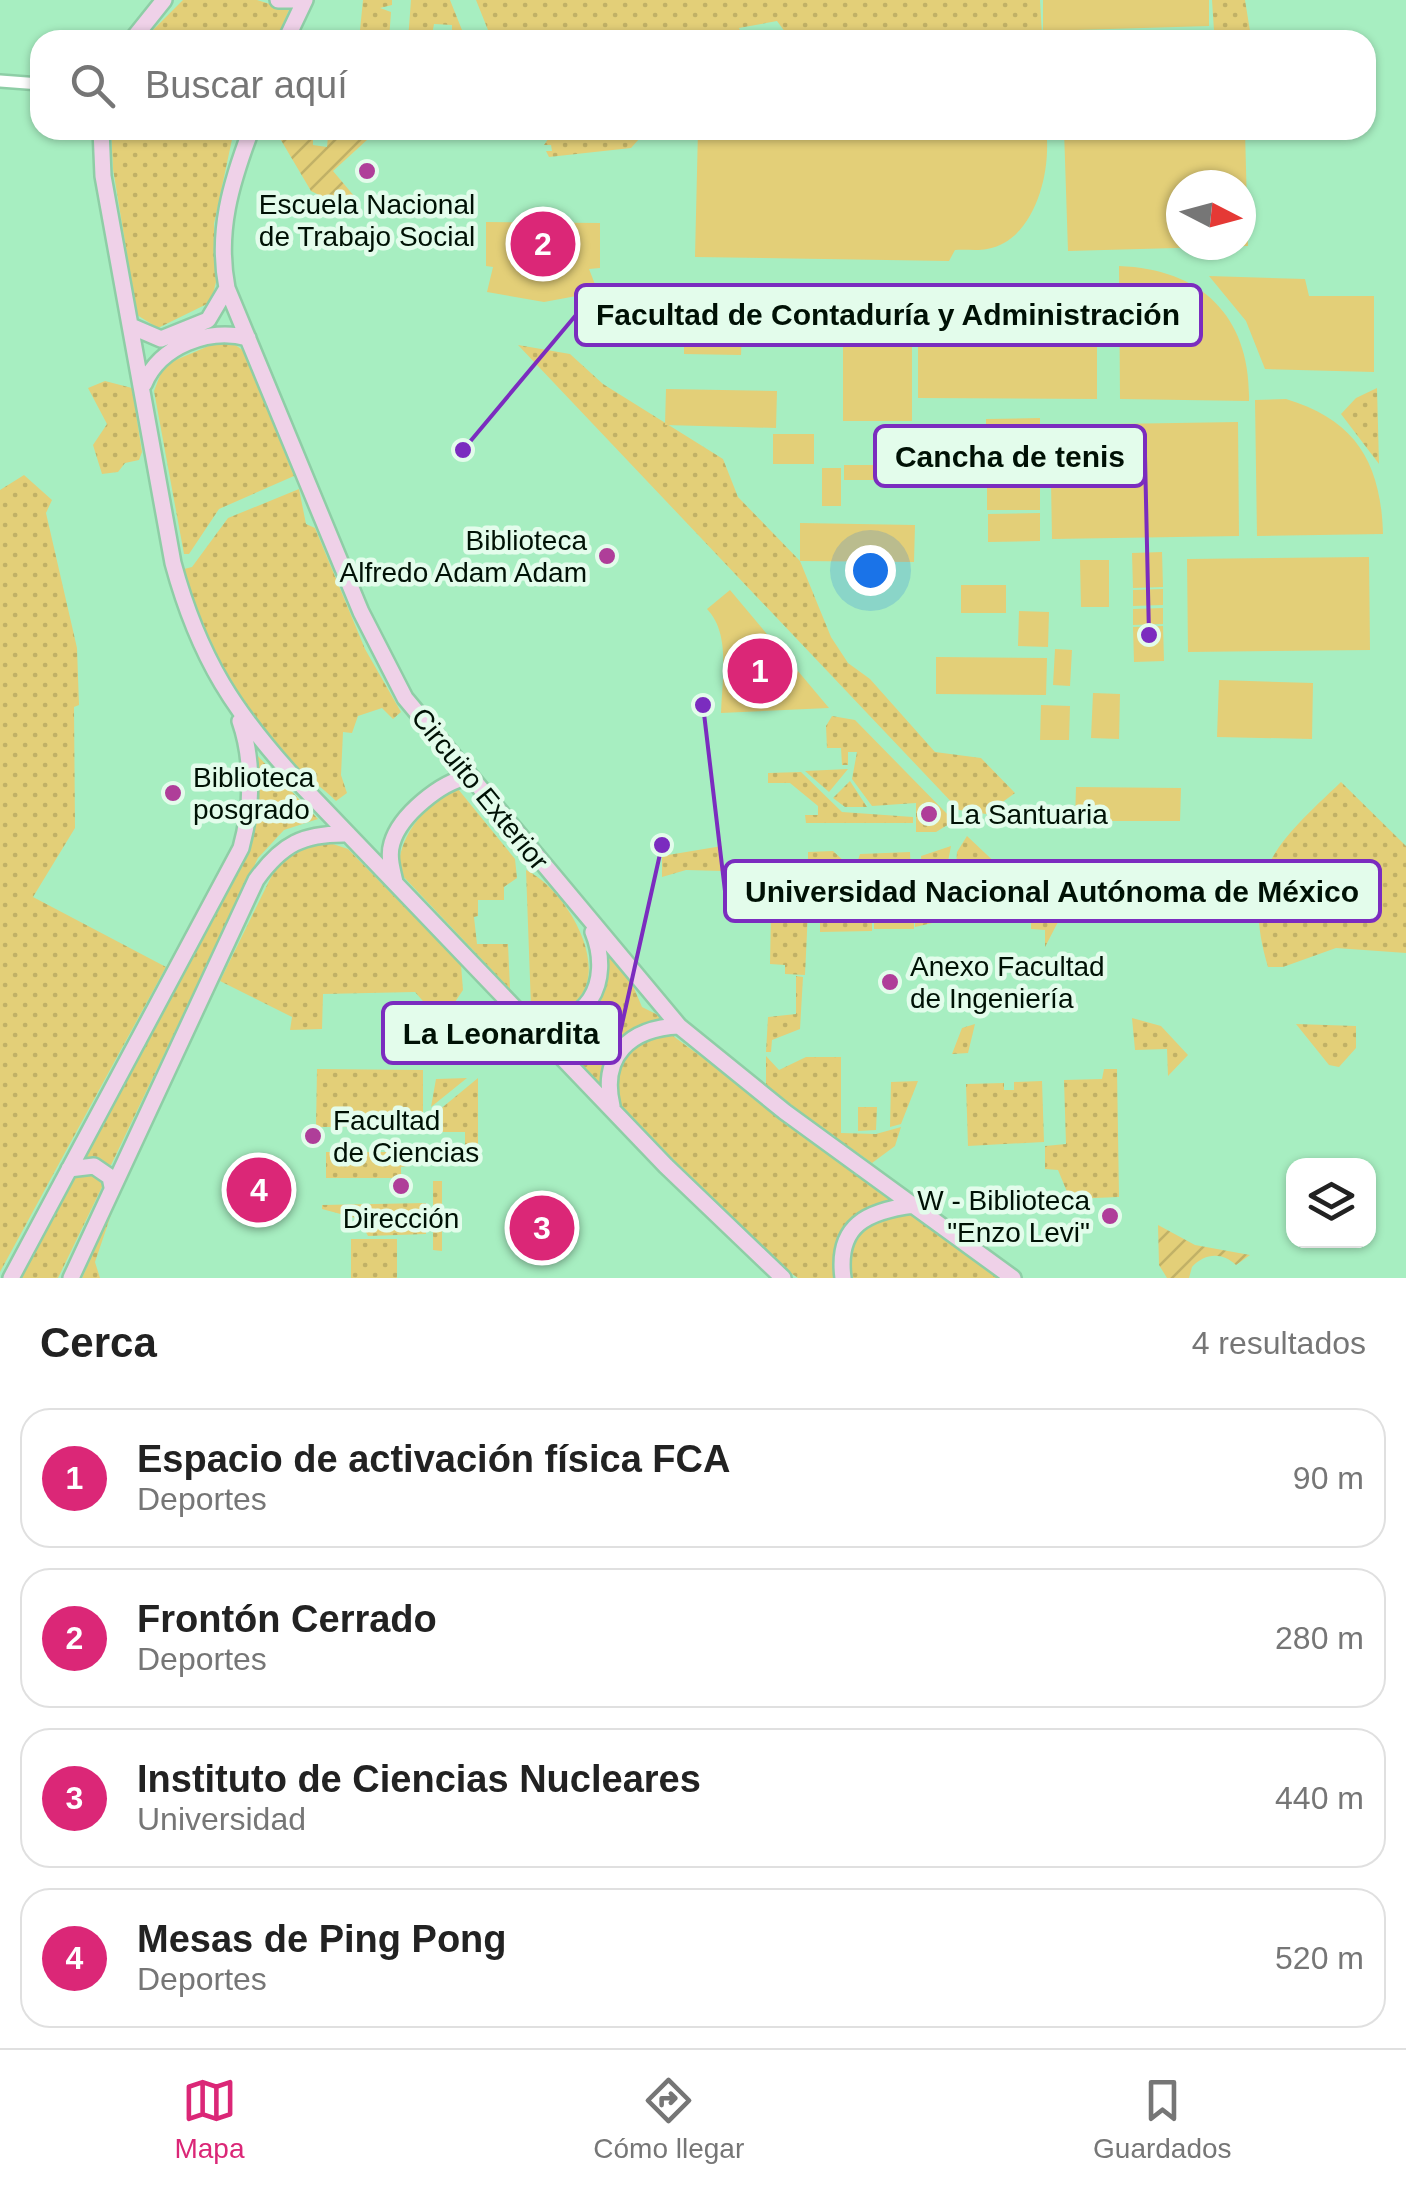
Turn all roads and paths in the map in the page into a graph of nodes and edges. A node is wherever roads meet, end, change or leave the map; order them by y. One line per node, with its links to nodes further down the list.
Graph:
1 (164, 0): 5 (street)
2 (278, 0): 3 (street)
3 (296, 0)
4 (304, 0): 6 (street)
5 (140, 30)
6 (290, 30)
7 (0, 82): 8 (street)
8 (30, 84)
9 (102, 140): 12 (street)
10 (248, 140): 11 (street, Circuito Exterior)
11 (228, 288): 12 (street); 13 (street, Circuito Exterior)
12 (132, 327): 14 (street)
13 (248, 338): 14 (street); 16 (street, Circuito Exterior)
14 (144, 384): 15 (street)
15 (235, 708): 17 (street); 23 (street)
16 (468, 777): 18 (street); 19 (street, Circuito Exterior)
17 (348, 834): 18 (street); 24 (street)
18 (395, 882): 20 (street)
19 (590, 924): 20 (street); 21 (street, Circuito Exterior)
20 (525, 1015): 22 (street)
21 (679, 1026): 22 (street); 25 (street, Circuito Exterior)
22 (613, 1111): 28 (street)
23 (69, 1169): 24 (street); 26 (street)
24 (112, 1187): 27 (street)
25 (914, 1205): 29 (street); 30 (street, Circuito Exterior)
26 (11, 1278)
27 (70, 1278)
28 (784, 1278)
29 (843, 1278)
30 (1013, 1278)

